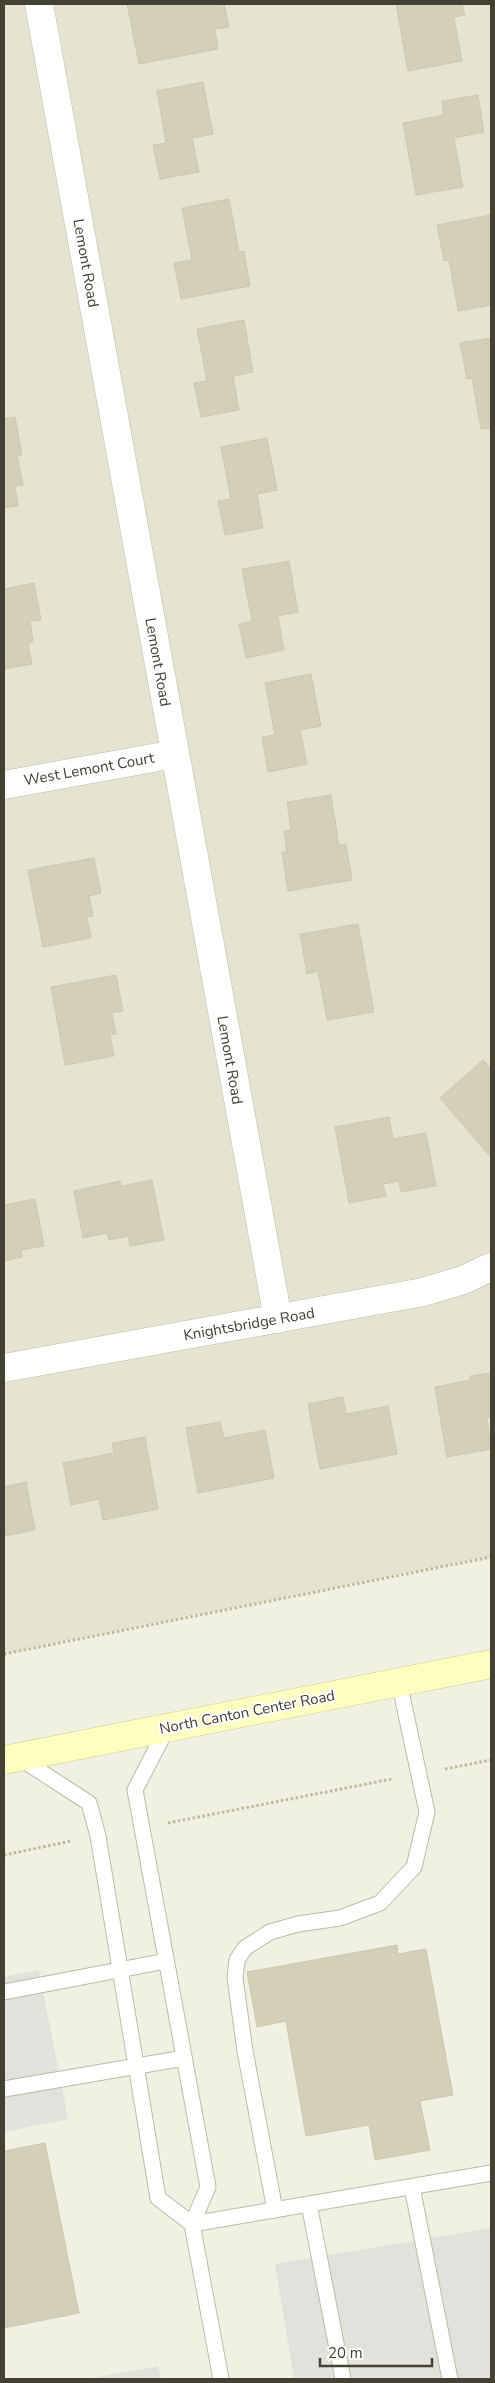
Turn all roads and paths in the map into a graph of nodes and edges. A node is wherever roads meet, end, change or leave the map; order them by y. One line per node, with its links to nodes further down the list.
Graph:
1 (38, 4): 2 (street, Lemont Road)
2 (175, 754): 3 (street, West Lemont Court); 5 (street, Lemont Road)
3 (4, 785)
4 (491, 1267): 5 (street, Knightsbridge Road)
5 (278, 1319): 6 (street, Knightsbridge Road)
6 (4, 1368)
7 (491, 1558): 8 (path)
8 (4, 1654)
9 (491, 1664): 10 (main road, North Canton Center Road)
10 (399, 1682): 11 (main road, North Canton Center Road); 14 (lane)
11 (167, 1728): 12 (main road, North Canton Center Road); 15 (lane)
12 (11, 1759): 16 (lane)
13 (491, 1760): 14 (path)
14 (420, 1774): 15 (path); 27 (lane)
15 (142, 1828): 18 (lane)
16 (98, 1836): 17 (path); 19 (lane)
17 (4, 1855)
18 (166, 1961): 19 (lane); 21 (lane)
19 (120, 1970): 20 (lane); 22 (lane)
20 (4, 1992)
21 (184, 2058): 22 (lane); 28 (lane)
22 (136, 2065): 23 (lane); 28 (lane)
23 (4, 2089)
24 (491, 2173): 25 (lane)
25 (412, 2187): 26 (lane); 31 (lane)
26 (309, 2204): 27 (lane); 30 (lane)
27 (275, 2210): 28 (lane)
28 (192, 2224): 29 (lane)
29 (221, 2379)
30 (343, 2379)
31 (450, 2379)

